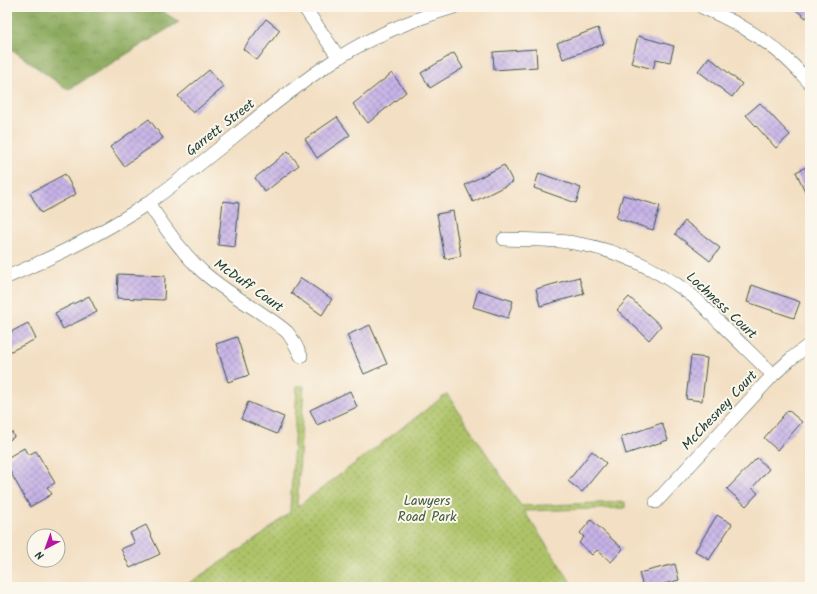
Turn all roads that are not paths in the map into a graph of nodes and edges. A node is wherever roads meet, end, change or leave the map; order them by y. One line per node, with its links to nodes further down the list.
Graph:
1 (304, 7): 4 (street)
2 (454, 7): 4 (street, Garrett Street)
3 (702, 7): 5 (street)
4 (339, 58): 6 (street, Garrett Street)
5 (810, 83)
6 (148, 203): 8 (street, Garrett Street); 10 (street, McDuff Court)
7 (504, 239): 11 (street, Lochness Court)
8 (7, 277)
9 (810, 344): 11 (street, McChesney Court)
10 (301, 356)
11 (773, 375): 12 (street, McChesney Court)
12 (656, 502)

